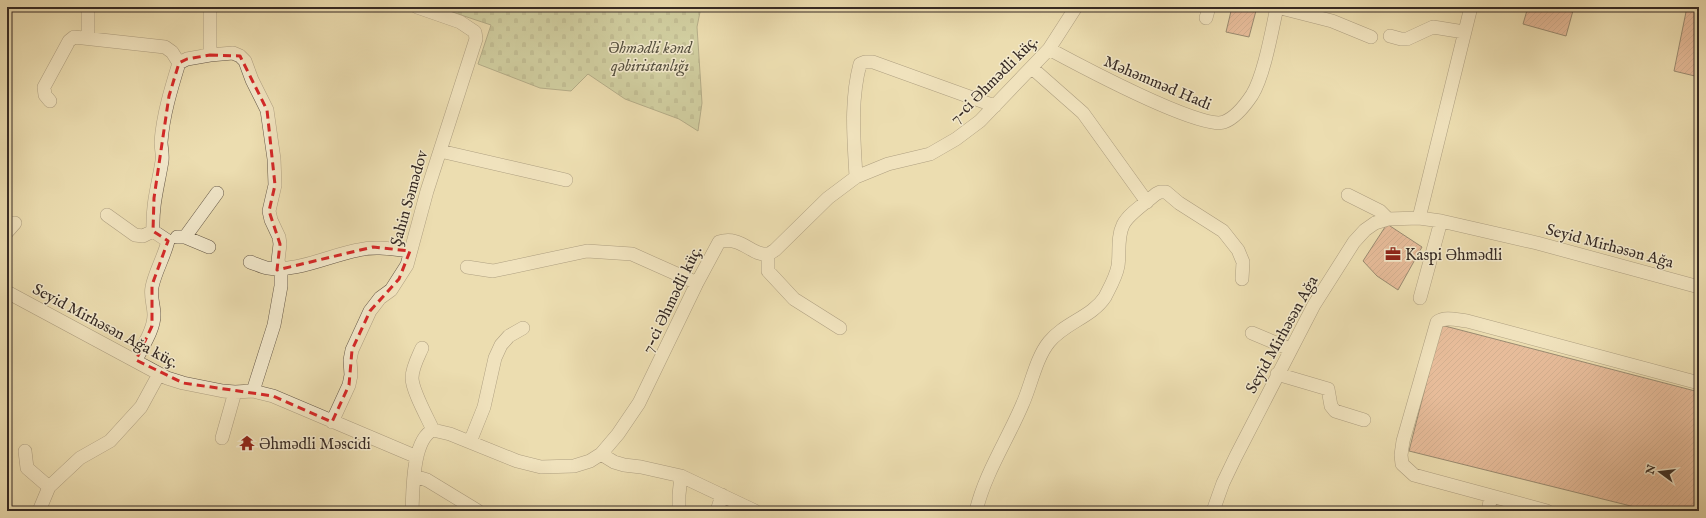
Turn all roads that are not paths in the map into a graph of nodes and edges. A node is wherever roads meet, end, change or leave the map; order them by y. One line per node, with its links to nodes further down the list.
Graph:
1 (88, 7): 10 (street)
2 (210, 7): 12 (street)
3 (417, 7): 17 (street, Şahin Səmədov)
4 (1076, 7): 11 (street, 7-ci Əhmədli küç.)
5 (1277, 7): 9 (street); 11 (street, Məhəmməd Hadi)
6 (1471, 7): 7 (street)
7 (1464, 32): 8 (street); 24 (street)
8 (1390, 36)
9 (1371, 37)
10 (88, 38): 13 (street); 15 (street)
11 (1049, 49): 14 (street, 7-ci Əhmədli küç.)
12 (210, 54): 13 (street); 35 (street)
13 (179, 64): 27 (street)
14 (1032, 68): 16 (street, 7-ci Əhmədli küç.); 22 (street)
15 (50, 101)
16 (995, 106): 18 (street, 7-ci Əhmədli küç.); 18 (street)
17 (440, 151): 19 (street); 31 (street, Şahin Səmədov)
18 (856, 177): 32 (street, 7-ci Əhmədli küç.)
19 (566, 180)
20 (217, 193): 28 (street)
21 (1348, 195): 25 (street)
22 (1147, 202): 36 (street); 71 (street)
23 (107, 215): 27 (street)
24 (1419, 218): 25 (street, Seyid Mirhəsən Ağa); 26 (street, Seyid Mirhəsən Ağa)
25 (1388, 219): 45 (street, Seyid Mirhəsən Ağa)
26 (1441, 221): 38 (street, Seyid Mirhəsən Ağa); 40 (street)
27 (153, 231): 29 (street)
28 (185, 238): 29 (street); 30 (street)
29 (168, 241): 46 (street)
30 (209, 248)
31 (410, 250): 35 (street); 53 (street, Şahin Səmədov)
32 (768, 254): 37 (street, 7-ci Əhmədli küç.); 42 (street)
33 (250, 262): 35 (street)
34 (467, 267): 37 (street)
35 (281, 270): 50 (street)
36 (1242, 279)
37 (697, 283): 58 (street, 7-ci Əhmədli küç.)
38 (1699, 287)
39 (7, 292): 46 (street, Seyid Mirhəsən Ağa küç.)
40 (1420, 298)
41 (523, 328): 56 (street)
42 (840, 328)
43 (1252, 333): 45 (street)
44 (422, 348): 54 (street)
45 (1290, 349): 48 (street, Seyid Mirhəsən Ağa)
46 (136, 360): 47 (street, Seyid Mirhəsən Ağa küç.)
47 (159, 374): 51 (street, Seyid Mirhəsən Ağa küç.); 62 (street)
48 (1277, 374): 52 (street); 72 (street, Seyid Mirhəsən Ağa)
49 (1699, 383): 64 (street)
50 (253, 391): 51 (street, Seyid Mirhəsən Ağa küç.); 53 (street, Seyid Mirhəsən Ağa küç.)
51 (235, 392): 55 (street)
52 (1364, 420)
53 (332, 422): 59 (street, Seyid Mirhəsən Ağa küç.)
54 (433, 430): 56 (street); 59 (street)
55 (222, 438)
56 (470, 442): 58 (street)
57 (25, 451): 62 (street)
58 (601, 454): 61 (street)
59 (417, 457): 60 (street)
60 (414, 476): 66 (street); 67 (street)
61 (681, 476): 63 (street); 68 (street)
62 (49, 487): 65 (street)
63 (722, 495): 69 (street); 70 (street)
64 (1492, 496): 73 (street); 74 (street)
65 (39, 511)
66 (412, 511)
67 (478, 511)
68 (679, 511)
69 (717, 511)
70 (755, 511)
71 (976, 511)
72 (1213, 511)
73 (1488, 511)
74 (1547, 511)

